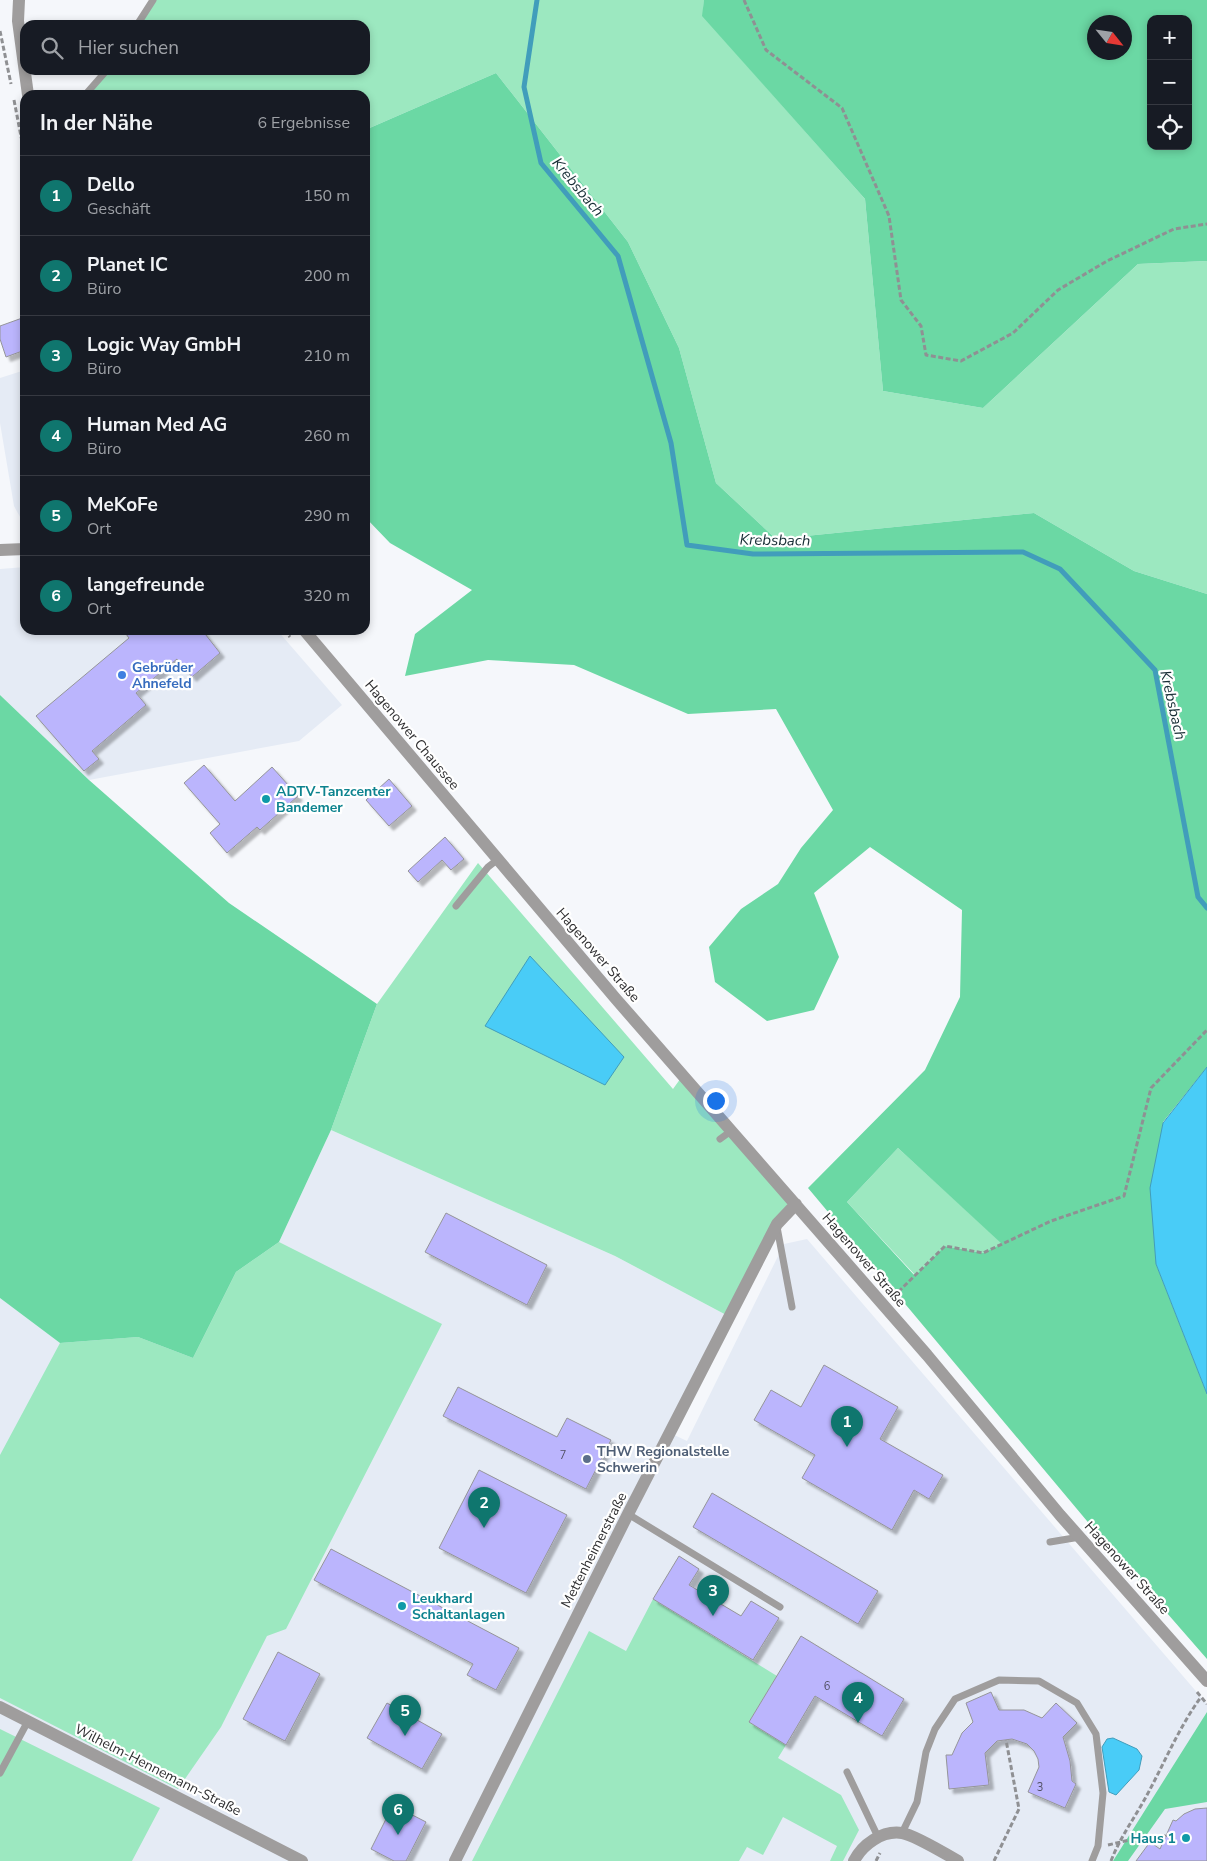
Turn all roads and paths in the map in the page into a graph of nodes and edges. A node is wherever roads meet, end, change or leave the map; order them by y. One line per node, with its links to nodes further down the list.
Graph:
1 (19, 0): 5 (street)
2 (153, 0): 4 (lane)
3 (744, 0): 10 (path)
4 (139, 20)
5 (20, 36)
6 (25, 75): 8 (street)
7 (103, 75): 9 (lane)
8 (27, 90)
9 (89, 90)
10 (1207, 224)
11 (20, 549): 12 (street)
12 (0, 550)
13 (308, 635): 14 (street, Hagenower Chaussee)
14 (497, 860): 15 (lane); 17 (street, Hagenower Straße)
15 (456, 906)
16 (1207, 1030): 21 (path)
17 (731, 1131): 18 (lane); 19 (street, Hagenower Straße)
18 (720, 1139)
19 (796, 1204): 20 (street, Mettenheimerstraße); 21 (street, Hagenower Straße)
20 (777, 1224): 22 (lane); 23 (street, Mettenheimerstraße)
21 (883, 1305): 24 (street, Hagenower Straße)
22 (792, 1307)
23 (628, 1514): 26 (lane); 41 (street, Mettenheimerstraße)
24 (1080, 1537): 25 (lane); 27 (street, Hagenower Straße)
25 (1050, 1542)
26 (780, 1607)
27 (1207, 1681)
28 (1201, 1697): 37 (path)
29 (0, 1707): 30 (street, Wilhelm-Hennemann-Straße)
30 (28, 1721): 33 (lane); 40 (street, Wilhelm-Hennemann-Straße)
31 (1006, 1740): 45 (path)
32 (847, 1772): 36 (lane)
33 (0, 1773)
34 (902, 1833): 36 (street); 44 (street); 46 (lane)
35 (1166, 1835): 37 (path)
36 (878, 1837): 42 (street)
37 (1117, 1844): 38 (path); 47 (path)
38 (1112, 1845)
39 (885, 1849): 43 (path)
40 (302, 1861)
41 (455, 1861)
42 (854, 1861)
43 (876, 1861)
44 (958, 1861)
45 (994, 1861)
46 (1092, 1861)
47 (1111, 1861)

